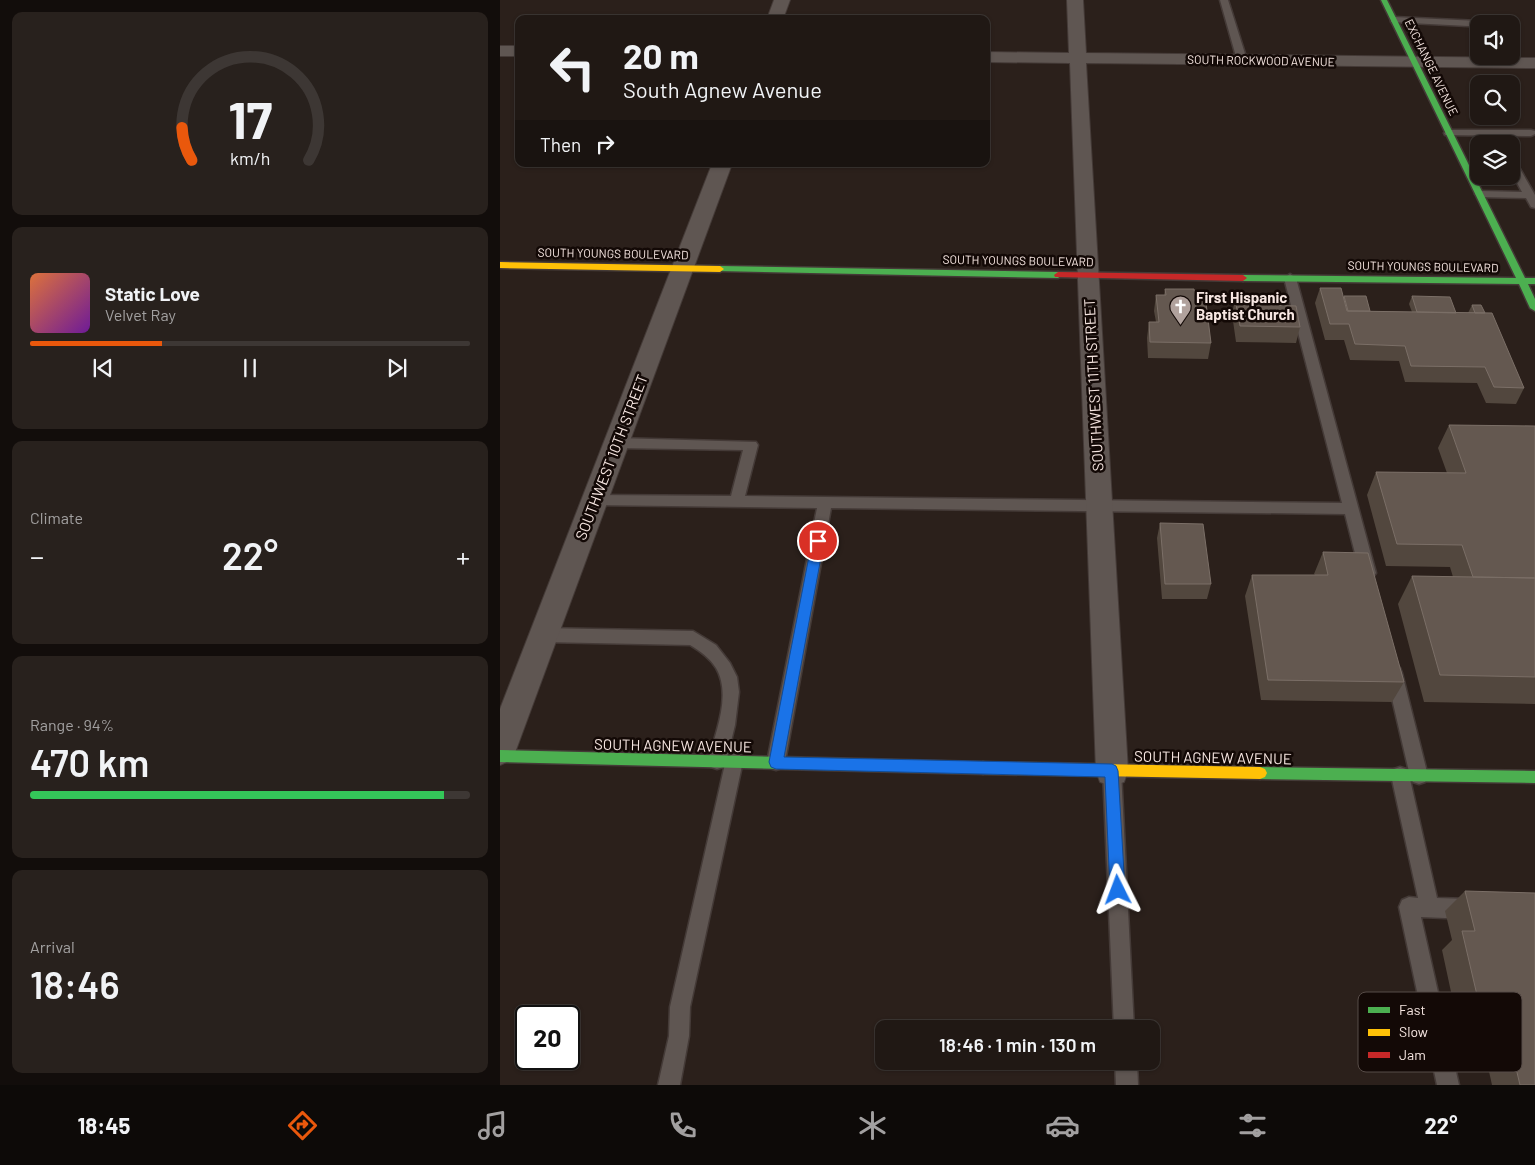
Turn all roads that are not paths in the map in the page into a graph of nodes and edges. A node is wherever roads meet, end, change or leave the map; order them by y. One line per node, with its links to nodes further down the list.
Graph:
1 (782, 0): 5 (street)
2 (1075, 0): 11 (street, SOUTHWEST 11TH STREET)
3 (1224, 0): 12 (lane)
4 (1384, 0): 6 (main road, EXCHANGE AVENUE)
5 (776, 15)
6 (1394, 20): 7 (lane); 15 (main road, EXCHANGE AVENUE)
7 (1470, 24)
8 (500, 51): 9 (street)
9 (515, 51)
10 (990, 57): 11 (street, SOUTH ROCKWOOD AVENUE)
11 (1078, 58): 12 (street, SOUTH ROCKWOOD AVENUE); 27 (street, SOUTHWEST 11TH STREET)
12 (1242, 60): 15 (street, SOUTH ROCKWOOD AVENUE)
13 (1470, 60): 15 (street, SOUTH ROCKWOOD AVENUE)
14 (1520, 60): 16 (street, SOUTH ROCKWOOD AVENUE)
15 (1415, 62): 17 (main road, EXCHANGE AVENUE)
16 (1535, 63)
17 (1449, 133): 18 (lane); 22 (main road, EXCHANGE AVENUE)
18 (1496, 133): 19 (lane)
19 (1531, 133)
20 (721, 167): 26 (street, SOUTHWEST 10TH STREET)
21 (1520, 178): 23 (lane)
22 (1480, 194): 23 (lane); 29 (main road, EXCHANGE AVENUE)
23 (1529, 194): 24 (lane)
24 (1535, 205)
25 (500, 265): 26 (main road, SOUTH YOUNGS BOULEVARD)
26 (684, 267): 27 (main road, SOUTH YOUNGS BOULEVARD); 32 (street, SOUTHWEST 10TH STREET)
27 (1088, 276): 28 (main road, SOUTH YOUNGS BOULEVARD); 36 (street, SOUTHWEST 11TH STREET)
28 (1290, 278): 29 (main road, SOUTH YOUNGS BOULEVARD); 37 (lane)
29 (1522, 281): 30 (main road, SOUTH YOUNGS BOULEVARD); 31 (main road, EXCHANGE AVENUE)
30 (1535, 281)
31 (1535, 308)
32 (617, 443): 33 (street, SOUTHWEST 10TH STREET); 34 (lane)
33 (595, 500): 34 (lane); 39 (street, SOUTHWEST 10TH STREET)
34 (737, 501): 35 (lane)
35 (825, 502): 36 (lane); 44 (lane)
36 (1098, 506): 37 (lane); 45 (street, SOUTHWEST 11TH STREET)
37 (1352, 509): 38 (lane)
38 (1372, 586)
39 (543, 635): 41 (street, SOUTHWEST 10TH STREET); 43 (lane)
40 (1391, 662): 47 (lane)
41 (500, 750)
42 (500, 756): 43 (main road, SOUTH AGNEW AVENUE)
43 (726, 761): 44 (main road, SOUTH AGNEW AVENUE); 55 (lane)
44 (776, 762): 45 (main road, SOUTH AGNEW AVENUE)
45 (1112, 771): 46 (main road, SOUTH AGNEW AVENUE); 52 (lane)
46 (1400, 775): 47 (main road, SOUTH AGNEW AVENUE); 49 (lane)
47 (1419, 776): 48 (main road, SOUTH AGNEW AVENUE)
48 (1535, 777)
49 (1430, 908): 50 (lane); 51 (lane)
50 (1487, 909)
51 (1428, 992)
52 (1124, 1020)
53 (1126, 1070): 56 (lane)
54 (1445, 1072): 57 (lane)
55 (669, 1085)
56 (1127, 1085)
57 (1448, 1085)

